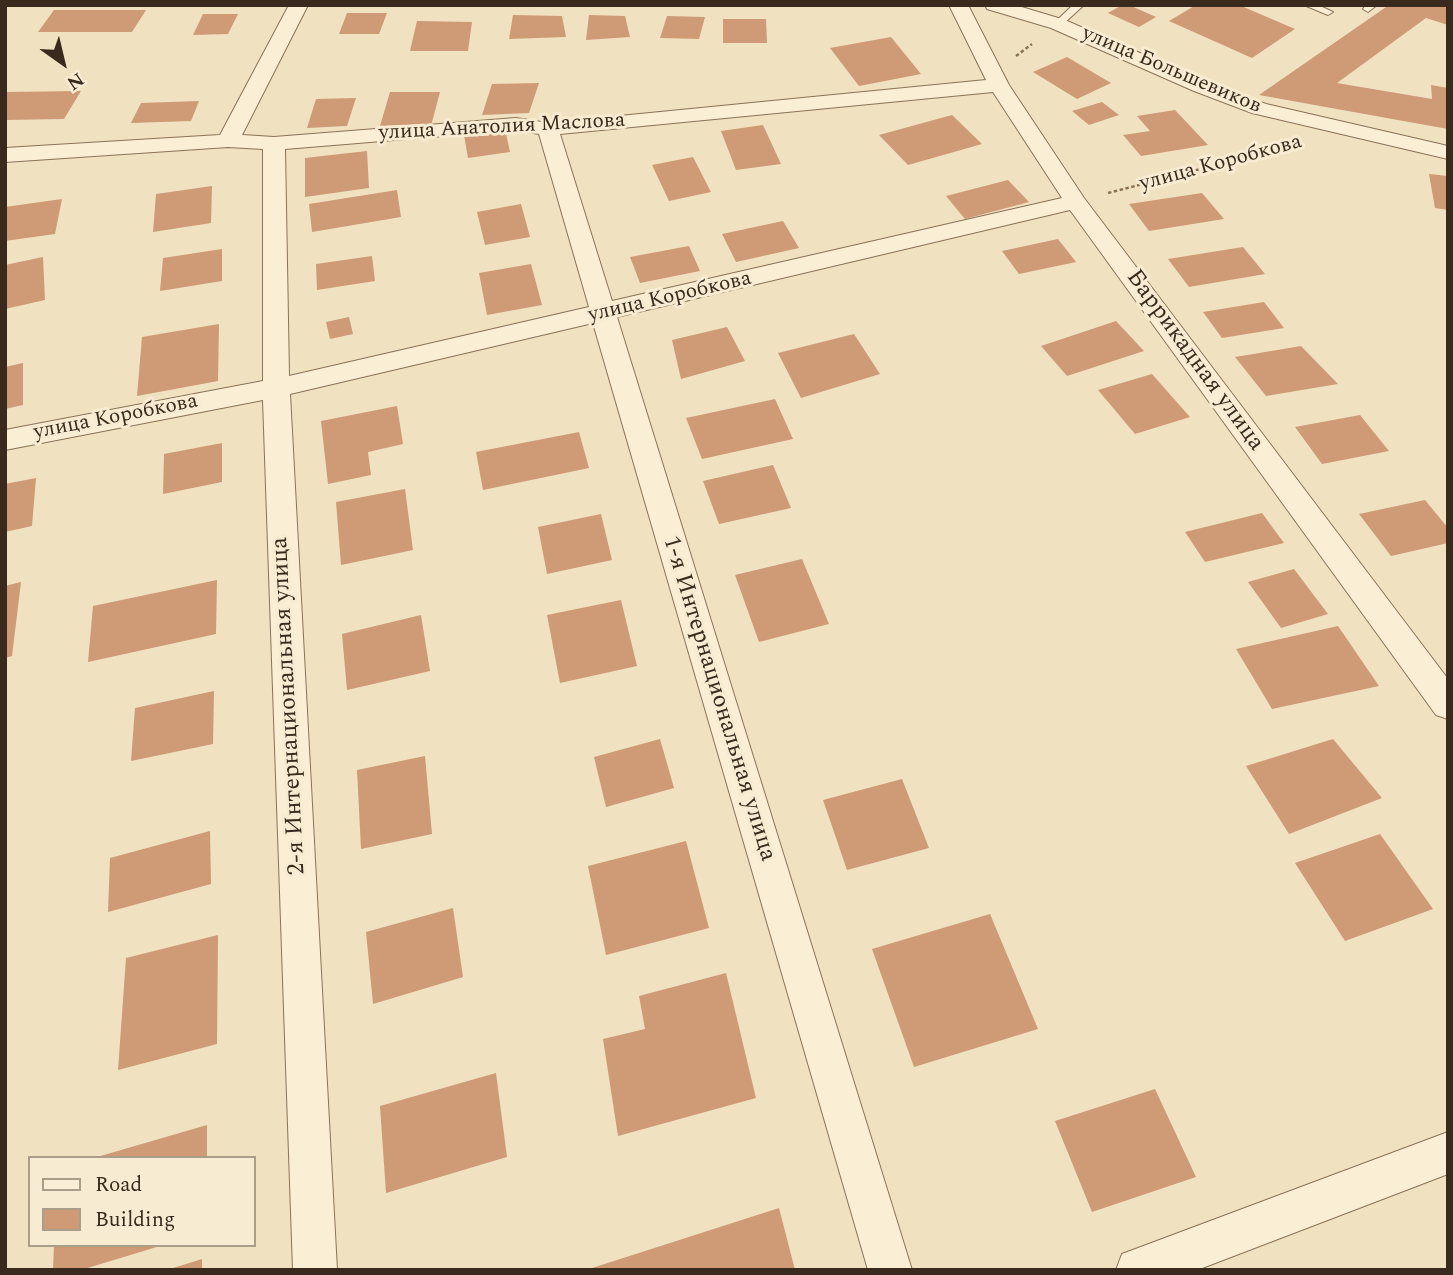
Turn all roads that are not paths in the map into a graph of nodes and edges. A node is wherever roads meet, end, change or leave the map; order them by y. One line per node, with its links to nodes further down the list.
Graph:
1 (299, 5): 10 (street)
2 (958, 5): 8 (street, Баррикадная улица)
3 (994, 5): 7 (street, улица Большевиков)
4 (1079, 5): 7 (lane)
5 (1309, 5): 6 (lane)
6 (1328, 12)
7 (1058, 24): 12 (street, улица Большевиков)
8 (999, 85): 9 (street, улица Анатолия Маслова); 14 (street, Баррикадная улица)
9 (548, 129): 11 (street, улица Анатолия Маслова); 15 (street, 1-я Интернациональная улица)
10 (228, 141): 11 (street, улица Анатолия Маслова); 13 (street, улица Анатолия Маслова)
11 (274, 143): 16 (street, 2-я Интернациональная улица)
12 (1448, 153)
13 (5, 155)
14 (1076, 202): 15 (street, улица Коробкова); 18 (street, Баррикадная улица)
15 (603, 314): 16 (street, улица Коробкова); 21 (street, 1-я Интернациональная улица)
16 (276, 388): 17 (street, улица Коробкова); 20 (street, 2-я Интернациональная улица)
17 (5, 440)
18 (1448, 705)
19 (1448, 1153): 22 (street)
20 (315, 1270)
21 (890, 1270)
22 (1138, 1270)

